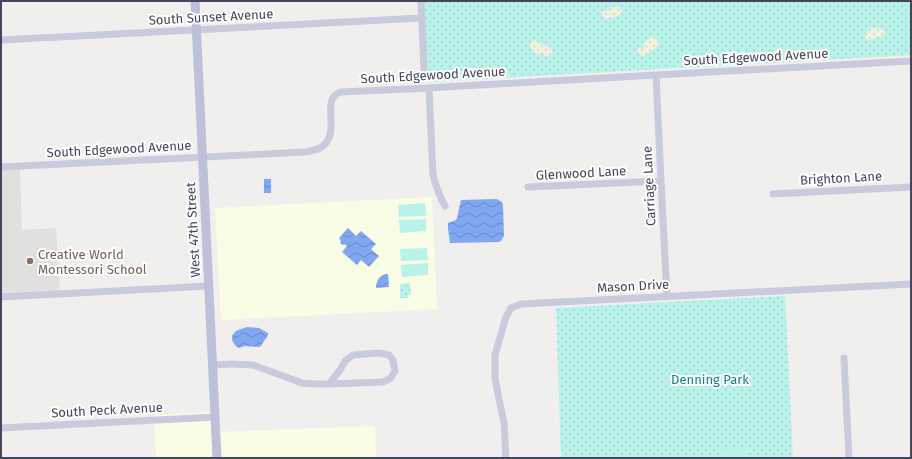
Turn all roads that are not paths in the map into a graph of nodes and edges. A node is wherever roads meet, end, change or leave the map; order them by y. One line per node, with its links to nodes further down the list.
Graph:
1 (196, 1): 4 (main road, West 47th Street)
2 (421, 1): 3 (street)
3 (422, 18): 4 (street, South Sunset Avenue); 7 (street)
4 (197, 30): 5 (street, South Sunset Avenue); 10 (main road, West 47th Street)
5 (1, 40)
6 (911, 61): 8 (street, South Edgewood Avenue)
7 (424, 70)
8 (656, 75): 9 (street, South Edgewood Avenue); 12 (street, Carriage Lane)
9 (430, 88): 10 (street, South Edgewood Avenue); 16 (street)
10 (203, 156): 11 (street, South Edgewood Avenue); 18 (main road, West 47th Street)
11 (1, 167)
12 (660, 181): 13 (street, Glenwood Lane); 20 (street, Carriage Lane)
13 (528, 187)
14 (911, 187): 15 (street, Brighton Lane)
15 (773, 194)
16 (446, 206)
17 (911, 284): 20 (street, Mason Drive)
18 (209, 286): 19 (street); 22 (main road, West 47th Street)
19 (1, 297)
20 (667, 297): 27 (street, Mason Drive)
21 (844, 358): 28 (street)
22 (213, 365): 23 (street); 24 (main road, West 47th Street)
23 (329, 384): 23 (street)
24 (215, 417): 25 (street, South Peck Avenue); 26 (main road, West 47th Street)
25 (1, 428)
26 (217, 458)
27 (506, 458)
28 (849, 458)

